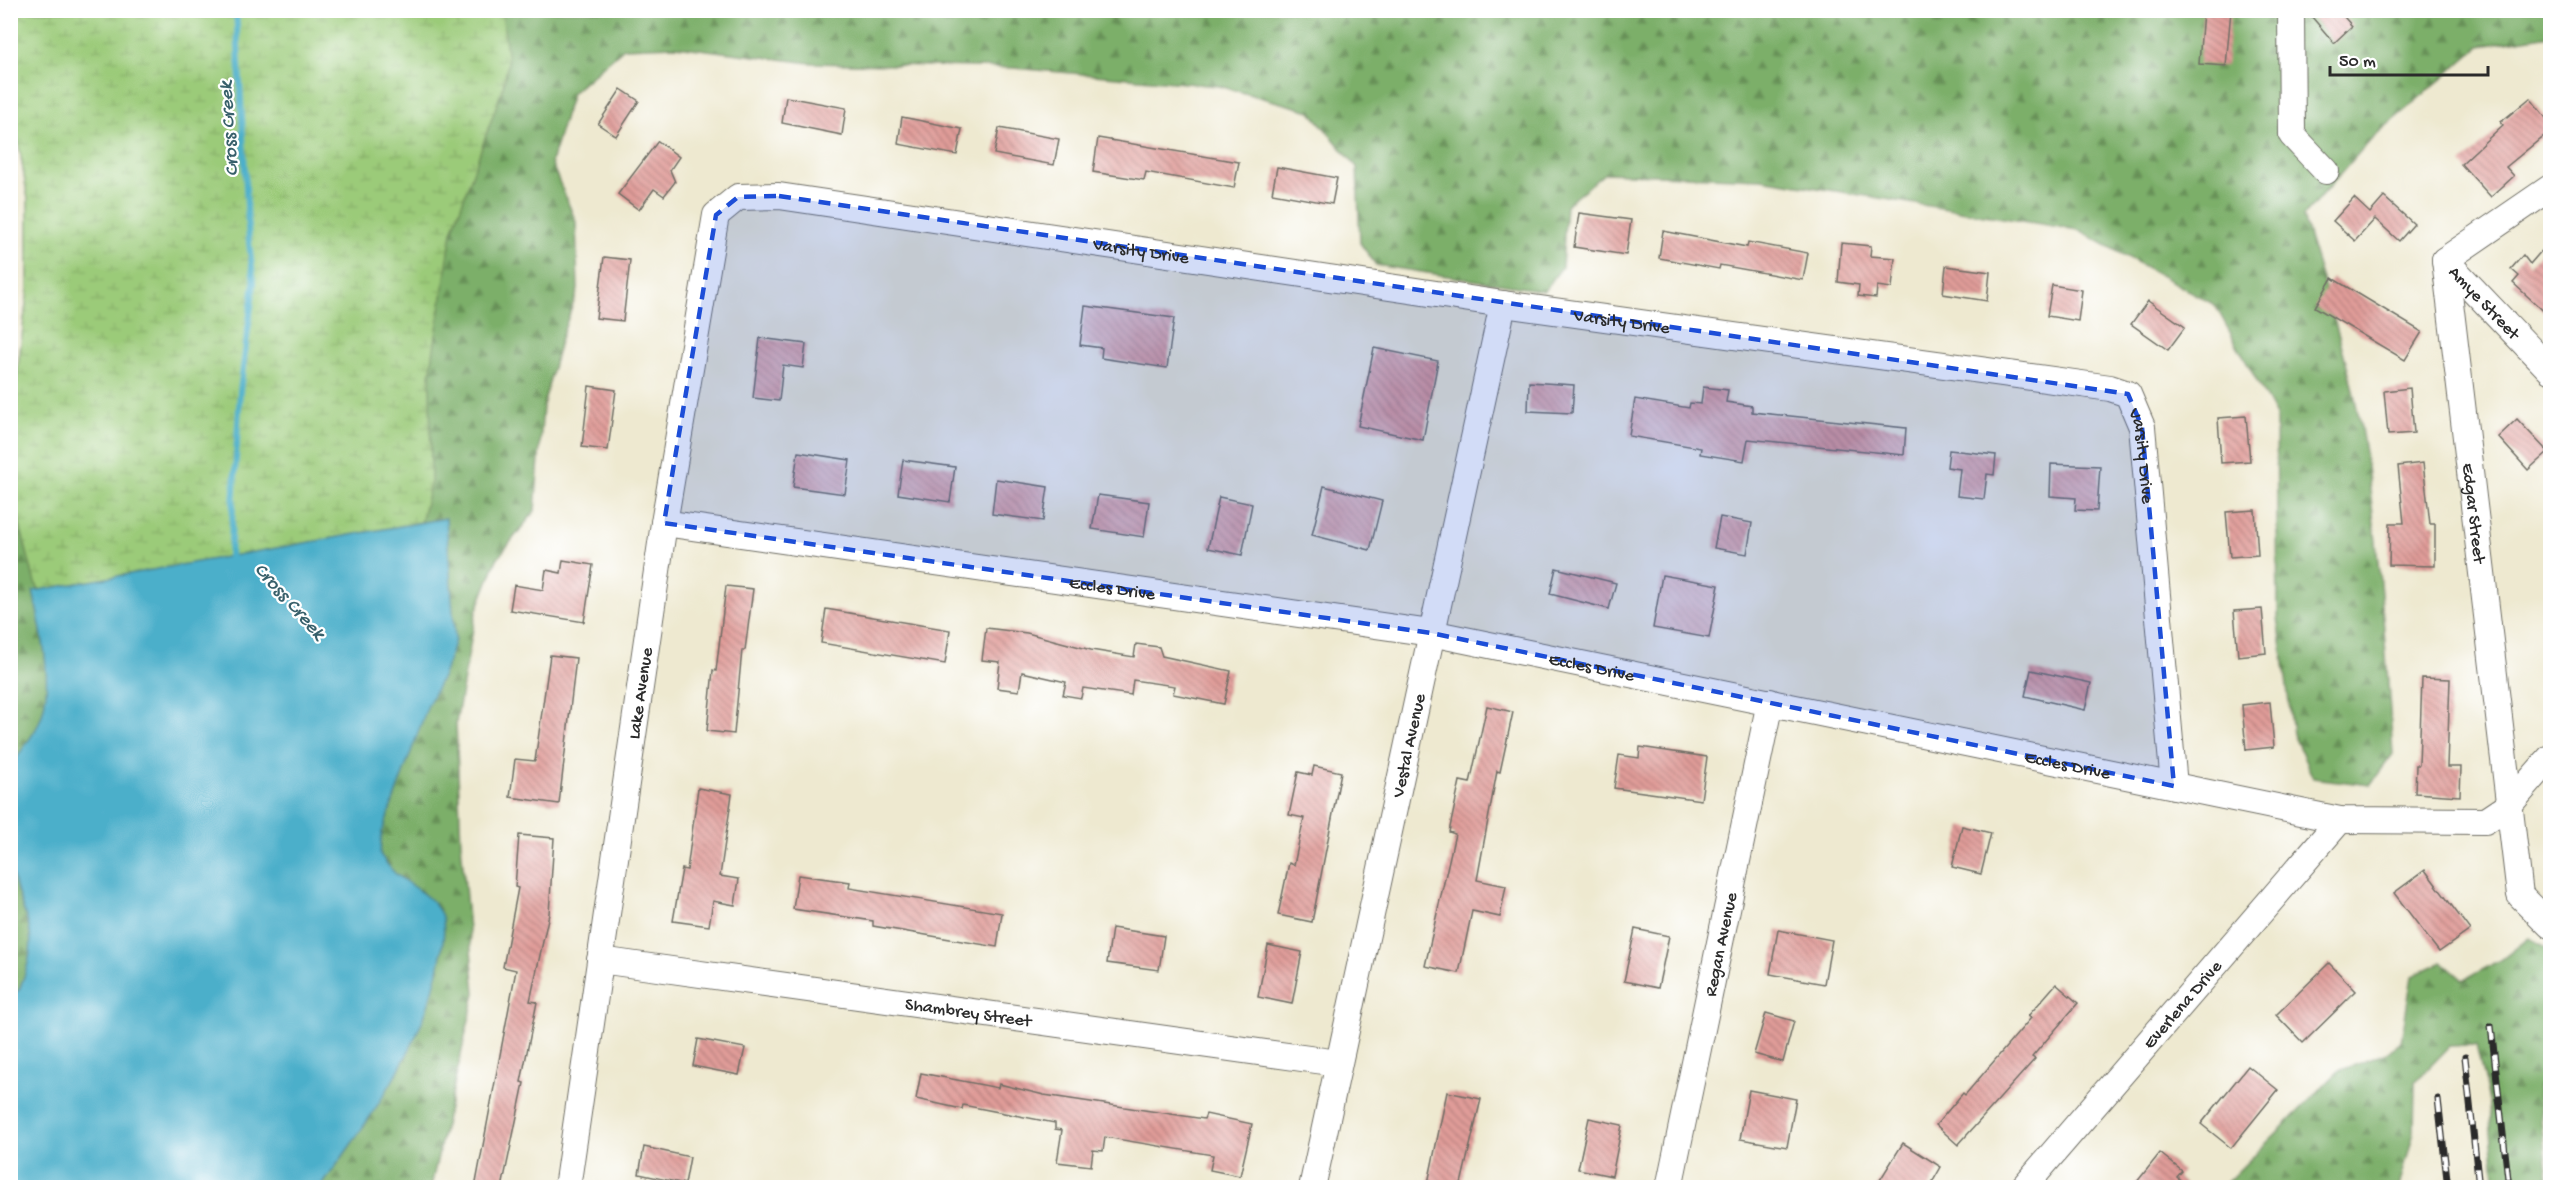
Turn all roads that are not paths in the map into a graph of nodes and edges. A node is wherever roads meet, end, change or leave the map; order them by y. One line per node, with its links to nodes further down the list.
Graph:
1 (2291, 10): 2 (street)
2 (2326, 171)
3 (2550, 188): 5 (street)
4 (726, 205): 6 (street, Varsity Drive); 8 (street, Lake Avenue)
5 (2445, 260): 7 (street, Amye Street); 13 (street, Edgar Street)
6 (1503, 304): 9 (street, Vestal Avenue); 12 (street, Varsity Drive)
7 (2550, 370)
8 (664, 523): 9 (street, Eccles Drive); 16 (street, Lake Avenue)
9 (1431, 633): 10 (street, Eccles Drive); 17 (street, Vestal Avenue)
10 (1770, 702): 12 (street, Eccles Drive); 20 (street, Regan Avenue)
11 (2550, 758): 13 (street, Eccles Drive)
12 (2174, 786): 14 (street, Eccles Drive)
13 (2509, 805): 14 (street, Eccles Drive); 15 (street, Edgar Street)
14 (2340, 820): 21 (street, Everlena Drive)
15 (2550, 925)
16 (600, 960): 17 (street, Shambrey Street); 18 (street, Lake Avenue)
17 (1338, 1063): 19 (street, Vestal Avenue)
18 (567, 1188)
19 (1312, 1188)
20 (1669, 1188)
21 (2023, 1188)

